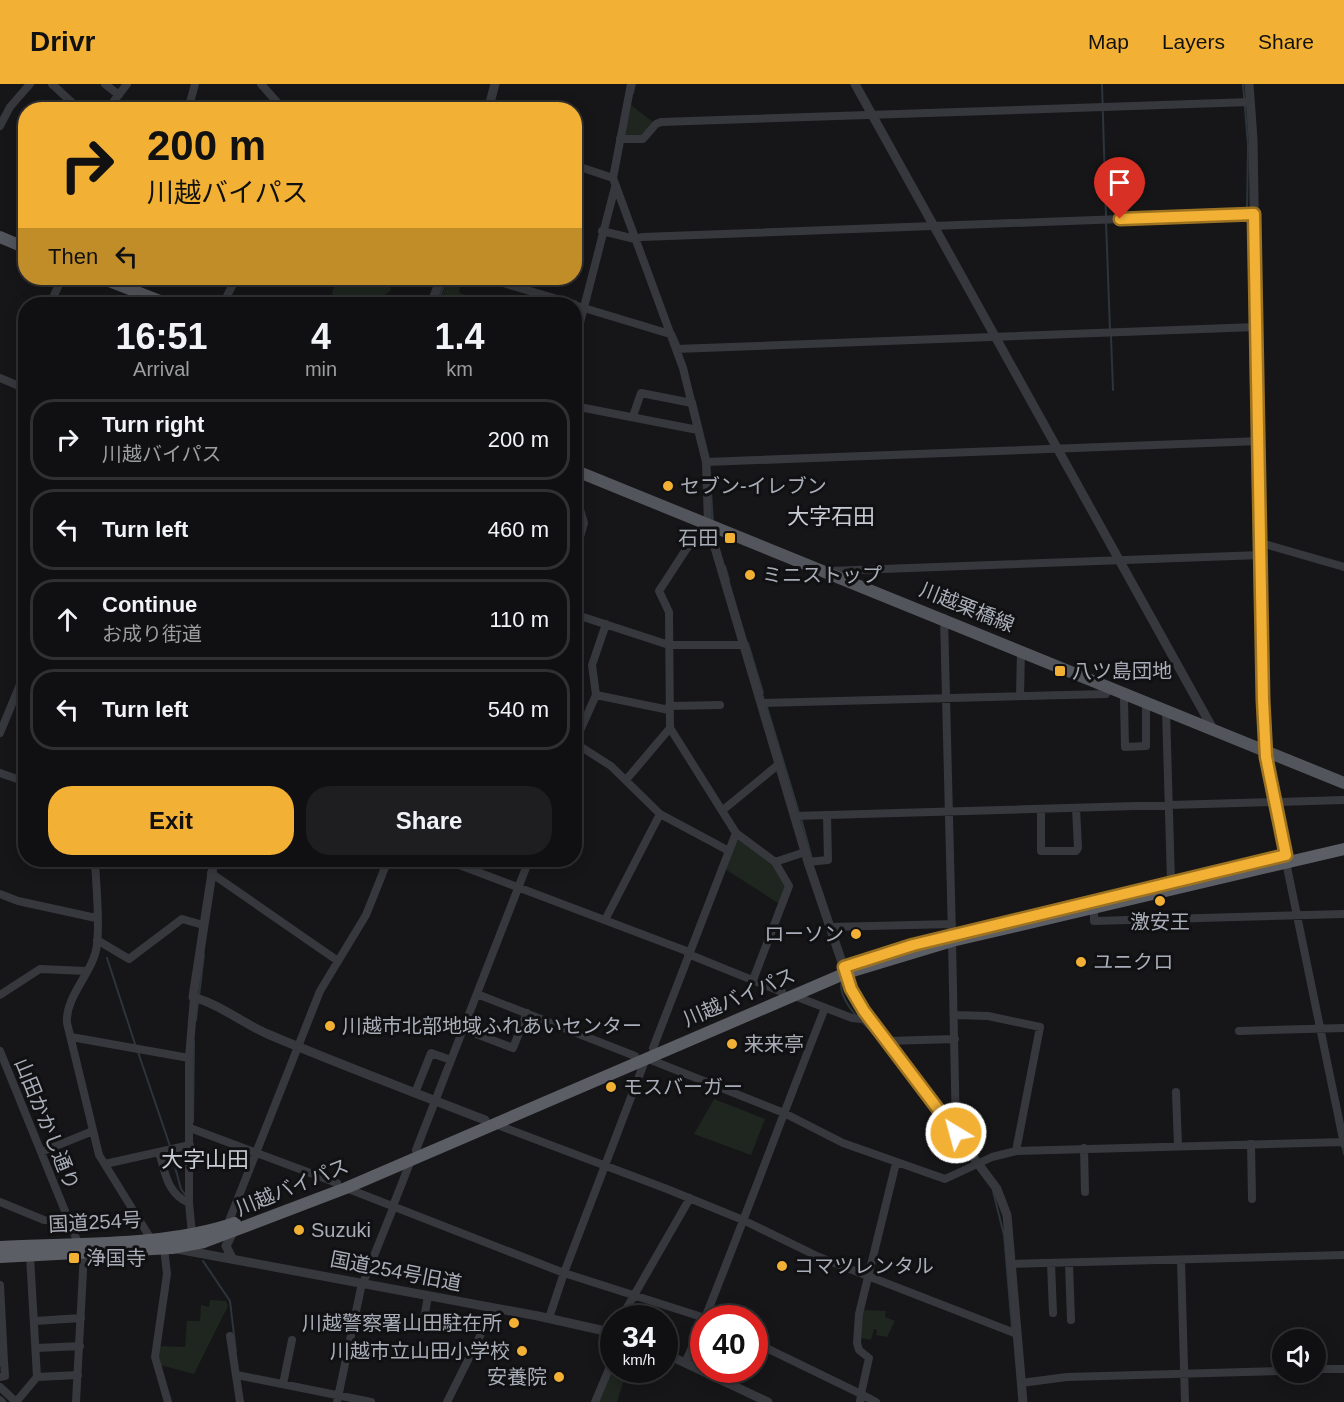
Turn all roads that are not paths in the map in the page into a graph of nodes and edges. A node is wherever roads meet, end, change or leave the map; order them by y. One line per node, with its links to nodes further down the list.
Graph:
1 (30, 84): 19 (street)
2 (52, 84): 12 (street)
3 (105, 84): 11 (street)
4 (127, 84): 11 (street)
5 (195, 84): 14 (street)
6 (261, 84): 15 (street)
7 (495, 84): 16 (street)
8 (631, 84): 20 (street)
9 (855, 84): 18 (street)
10 (1249, 84): 17 (street)
11 (119, 95): 13 (street)
12 (71, 102)
13 (113, 102)
14 (190, 102)
15 (277, 102)
16 (490, 102)
17 (1250, 102): 18 (street); 24 (street)
18 (872, 115): 20 (street); 25 (street)
19 (0, 126)
20 (620, 139): 22 (street)
21 (582, 168): 22 (street)
22 (613, 178): 23 (street)
23 (615, 187): 26 (street); 28 (street)
24 (1254, 214): 25 (street); 37 (street)
25 (934, 226): 28 (street); 39 (street)
26 (602, 231): 28 (street); 35 (street)
27 (0, 237): 29 (main road)
28 (635, 239): 38 (street)
29 (18, 245)
30 (127, 285): 32 (main road)
31 (519, 285): 33 (street)
32 (150, 297)
33 (552, 297)
34 (582, 307): 35 (street)
35 (585, 308): 36 (street); 38 (street)
36 (582, 318)
37 (1256, 327): 39 (street); 47 (street)
38 (670, 334): 40 (street)
39 (997, 337): 40 (street); 48 (street)
40 (676, 349): 43 (street)
41 (0, 378): 42 (street)
42 (18, 386)
43 (692, 403): 45 (street); 46 (street)
44 (582, 407): 45 (street)
45 (633, 416): 46 (street)
46 (698, 429): 49 (street)
47 (1260, 441): 48 (street); 52 (street)
48 (1059, 449): 49 (street); 54 (street)
49 (706, 462): 51 (street)
50 (582, 473): 51 (main road, 川越栗橋線)
51 (708, 526): 56 (main road, 川越栗橋線); 60 (street); 61 (street)
52 (1261, 543): 53 (street); 55 (street)
53 (1261, 555): 54 (street); 79 (street)
54 (1119, 560): 56 (street); 76 (street)
55 (1344, 567)
56 (827, 571): 58 (main road, 川越栗橋線)
57 (582, 616): 59 (street)
58 (944, 618): 62 (main road, 川越栗橋線); 68 (street)
59 (606, 624): 60 (street); 66 (street)
60 (669, 645): 61 (street); 72 (street)
61 (742, 645): 70 (street)
62 (1021, 650): 63 (main road, 川越栗橋線); 67 (street)
63 (1109, 686): 65 (main road, 川越栗橋線); 67 (street)
64 (18, 689): 77 (street)
65 (1126, 693): 69 (main road, 川越栗橋線); 69 (street)
66 (596, 695): 72 (street); 74 (street)
67 (1020, 696): 68 (street)
68 (946, 697): 70 (street); 91 (street)
69 (1146, 702): 73 (main road, 川越栗橋線)
70 (761, 703): 80 (street)
71 (720, 705): 72 (street)
72 (669, 708): 75 (street)
73 (1166, 709): 76 (main road, 川越栗橋線); 87 (street)
74 (582, 716)
75 (670, 728): 83 (street); 89 (street)
76 (1213, 729): 79 (main road, 川越栗橋線)
77 (0, 733)
78 (582, 748): 83 (street)
79 (1266, 751): 84 (main road, 川越栗橋線); 86 (street)
80 (779, 764): 89 (street); 94 (street)
81 (0, 773): 82 (street)
82 (18, 779)
83 (626, 780): 92 (street)
84 (1344, 783)
85 (1344, 800): 86 (street)
86 (1275, 804): 87 (street); 100 (street)
87 (1168, 806): 88 (street); 109 (street)
88 (1076, 808): 90 (street); 90 (street)
89 (723, 810): 95 (street)
90 (1041, 810): 91 (street)
91 (950, 812): 93 (street); 119 (street)
92 (660, 814): 98 (street); 116 (street)
93 (827, 815): 94 (street); 102 (street)
94 (794, 816): 99 (street)
95 (736, 833): 98 (street); 101 (street)
96 (1344, 840): 100 (highway, 川越バイパス)
97 (1344, 849): 100 (highway, 川越バイパス)
98 (729, 851): 121 (street)
99 (805, 852): 101 (street); 102 (street)
100 (1286, 858): 109 (highway, 川越バイパス); 112 (highway, 川越バイパス); 114 (street)
101 (775, 862): 125 (street)
102 (808, 862): 118 (street)
103 (95, 867): 115 (street)
104 (213, 867): 108 (street)
105 (385, 867): 122 (street)
106 (465, 867): 110 (street)
107 (526, 867): 110 (street)
108 (212, 873): 117 (street); 122 (street)
109 (1171, 882): 119 (highway, 川越バイパス)
110 (518, 887): 116 (street); 126 (street)
111 (0, 894): 115 (street)
112 (1094, 908): 114 (street); 119 (highway, 川越バイパス)
113 (1344, 914): 114 (street)
114 (1297, 915): 134 (street)
115 (96, 918): 120 (street)
116 (605, 920): 121 (street)
117 (203, 925): 120 (street); 129 (street)
118 (830, 927): 119 (street); 123 (street)
119 (952, 933): 123 (highway, 川越バイパス); 132 (street)
120 (97, 940): 124 (street)
121 (689, 953): 125 (street); 143 (street)
122 (338, 961): 141 (street)
123 (845, 970): 127 (highway, 川越バイパス); 133 (street)
124 (86, 971): 128 (street); 138 (street)
125 (753, 980): 127 (street)
126 (477, 994): 131 (street); 136 (street)
127 (787, 994): 130 (street); 143 (highway, 川越バイパス)
128 (0, 995)
129 (194, 997): 141 (street); 144 (street)
130 (825, 1008): 133 (street); 149 (street)
131 (527, 1013): 136 (street); 143 (street)
132 (955, 1015): 139 (street); 159 (street)
133 (870, 1020): 140 (street)
134 (1321, 1028): 135 (street); 137 (street); 154 (street)
135 (1344, 1028)
136 (463, 1029): 145 (street)
137 (1239, 1031)
138 (71, 1037): 144 (street); 152 (street)
139 (956, 1039): 140 (street); 153 (street)
140 (887, 1041): 153 (street)
141 (298, 1047): 147 (street); 162 (street)
142 (0, 1051): 160 (street, 山田かかし通り)
143 (645, 1054): 149 (street); 150 (highway, 川越バイパス); 167 (street)
144 (189, 1058): 151 (street)
145 (450, 1060): 147 (street); 148 (street)
146 (1176, 1092): 157 (street)
147 (415, 1093): 148 (street)
148 (434, 1100): 150 (street); 163 (street)
149 (784, 1113): 164 (street); 175 (street)
150 (489, 1122): 163 (highway, 川越バイパス); 167 (street)
151 (190, 1128): 156 (street); 162 (street)
152 (93, 1131): 160 (street); 166 (street)
153 (956, 1133): 165 (street)
154 (1344, 1142): 155 (street)
155 (1251, 1144): 157 (street); 171 (street)
156 (190, 1145): 161 (street); 173 (street)
157 (1178, 1146): 158 (street)
158 (1084, 1148): 159 (street); 169 (street)
159 (1016, 1150): 165 (street)
160 (41, 1152): 176 (street, 山田かかし通り)
161 (159, 1152): 166 (street); 173 (street)
162 (256, 1153): 168 (street); 177 (street)
163 (414, 1154): 168 (highway, 川越バイパス); 174 (street)
164 (896, 1163): 165 (street); 193 (street)
165 (979, 1163): 191 (street)
166 (105, 1164): 179 (street)
167 (605, 1166): 170 (street); 192 (street)
168 (342, 1186): 174 (street); 177 (highway, 川越バイパス)
169 (1085, 1192)
170 (690, 1198): 175 (street); 196 (street)
171 (1252, 1199)
172 (0, 1202): 176 (street)
173 (189, 1203): 178 (street)
174 (393, 1206): 192 (street); 194 (street)
175 (743, 1220): 193 (street); 196 (street)
176 (69, 1221): 182 (street, 山田かかし通り)
177 (230, 1229): 178 (highway, 川越バイパス); 180 (highway, 川越バイパス); 187 (street)
178 (192, 1234): 179 (highway, 国道254号); 180 (street)
179 (151, 1239): 182 (highway, 国道254号)
180 (204, 1242): 183 (highway, 川越バイパス); 187 (street)
181 (0, 1247): 182 (highway, 国道254号)
182 (81, 1247): 183 (highway, 国道254号); 185 (highway, 国道254号); 201 (street)
183 (168, 1248): 187 (street, 国道254号旧道); 233 (street)
184 (1344, 1255): 188 (street)
185 (30, 1256): 186 (highway, 国道254号); 204 (street)
186 (0, 1257)
187 (232, 1258): 194 (street, 国道254号旧道)
188 (1181, 1260): 190 (street); 220 (street)
189 (1051, 1263): 190 (street); 191 (street); 200 (street)
190 (1069, 1263): 203 (street)
191 (1011, 1264): 207 (street)
192 (564, 1273): 196 (street); 202 (street)
193 (869, 1277): 207 (street); 229 (street)
194 (362, 1283): 197 (street, 国道254号旧道); 230 (street)
195 (0, 1285): 215 (street)
196 (633, 1295): 198 (street)
197 (428, 1296): 199 (street, 国道254号旧道); 205 (street)
198 (628, 1305)
199 (494, 1308): 202 (street, 国道254号旧道); 236 (street)
200 (1053, 1313)
201 (81, 1318): 204 (street); 210 (street)
202 (549, 1318): 206 (street, 国道254号旧道)
203 (1071, 1320)
204 (35, 1321): 211 (street)
205 (422, 1329)
206 (600, 1329)
207 (1017, 1334): 226 (street)
208 (230, 1336): 222 (street)
209 (292, 1340): 227 (street)
210 (80, 1346): 211 (street); 221 (street)
211 (37, 1348): 224 (street)
212 (768, 1349): 229 (street)
213 (690, 1352): 216 (street)
214 (678, 1360): 216 (street)
215 (2, 1362): 223 (street)
216 (685, 1363): 238 (street)
217 (1344, 1369): 218 (street)
218 (1326, 1370)
219 (1272, 1371): 220 (street)
220 (1184, 1374): 226 (street); 241 (street)
221 (78, 1375): 224 (street); 232 (street)
222 (237, 1375): 227 (street); 234 (street)
223 (0, 1377)
224 (37, 1377): 231 (street)
225 (603, 1383): 237 (street)
226 (1021, 1383): 240 (street)
227 (283, 1384): 230 (street)
228 (0, 1387): 231 (street)
229 (861, 1398): 239 (street)
230 (338, 1399): 235 (street)
231 (16, 1402)
232 (76, 1402)
233 (168, 1402)
234 (240, 1402)
235 (370, 1402)
236 (447, 1402)
237 (595, 1402)
238 (768, 1402)
239 (876, 1402)
240 (1023, 1402)
241 (1185, 1402)

